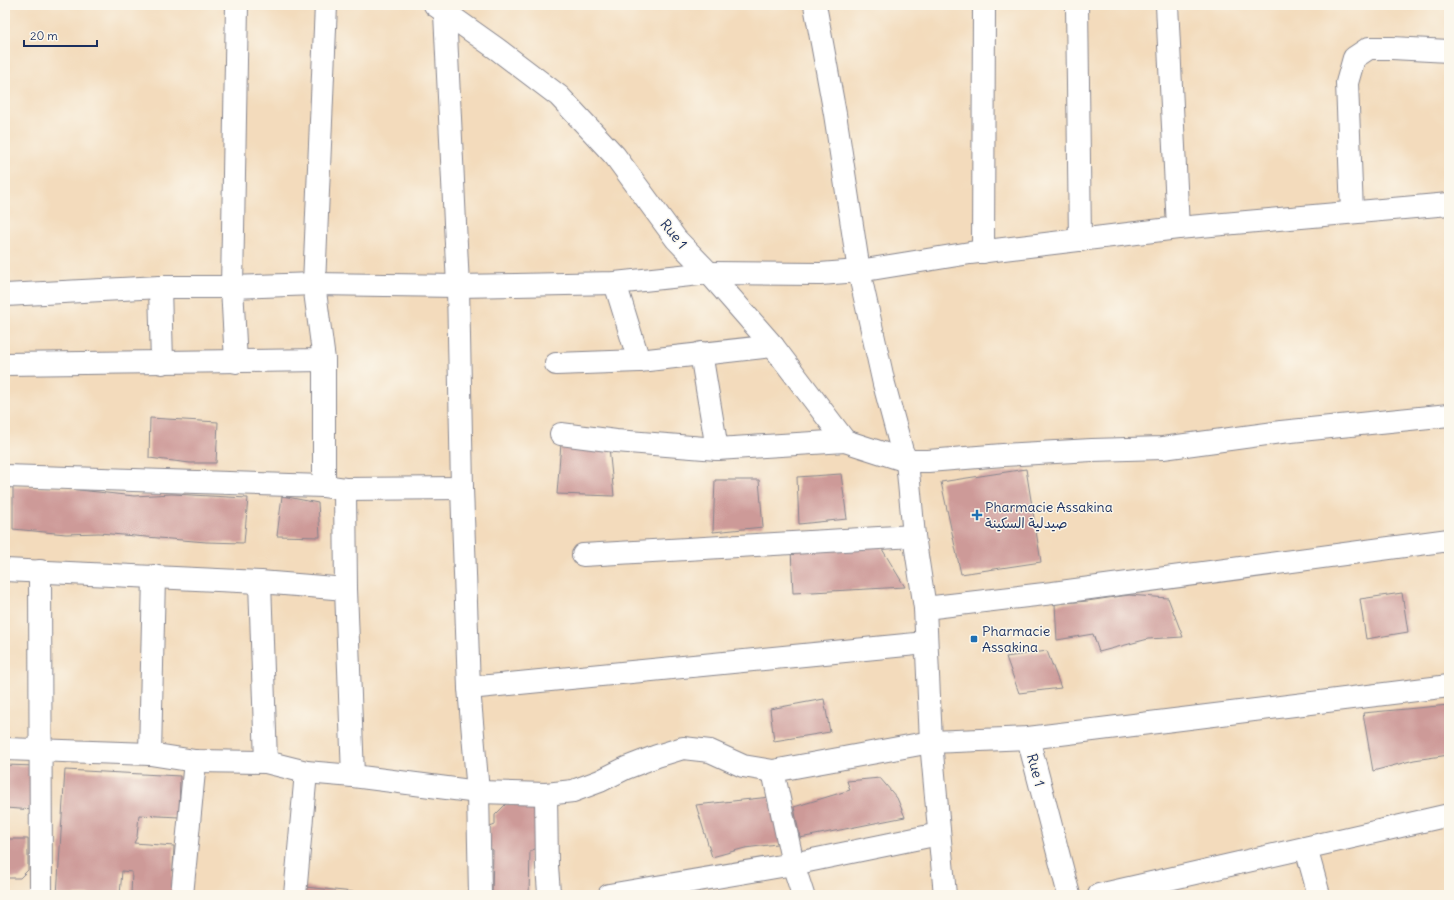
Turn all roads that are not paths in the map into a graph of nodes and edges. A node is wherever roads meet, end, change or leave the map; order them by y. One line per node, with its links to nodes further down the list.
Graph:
1 (237, 5): 20 (street)
2 (326, 5): 16 (street)
3 (815, 5): 14 (street)
4 (984, 5): 13 (street)
5 (1077, 5): 12 (street)
6 (1167, 5): 11 (street)
7 (440, 9): 15 (street, Rue 1); 18 (street)
8 (1449, 50): 10 (street)
9 (1449, 204): 10 (street)
10 (1352, 212): 11 (street)
11 (1178, 228): 12 (street)
12 (1080, 240): 13 (street)
13 (983, 252): 14 (street)
14 (859, 271): 15 (street); 34 (street)
15 (709, 273): 17 (street); 22 (street, Rue 1)
16 (314, 284): 18 (street); 20 (street); 24 (street)
17 (615, 284): 18 (street); 25 (street)
18 (458, 286): 37 (street)
19 (160, 287): 20 (street); 21 (street); 27 (street)
20 (232, 287): 26 (street)
21 (5, 295)
22 (772, 346): 23 (street); 32 (street, Rue 1)
23 (701, 353): 25 (street); 33 (street)
24 (324, 360): 26 (street); 36 (street)
25 (639, 361): 29 (street)
26 (236, 362): 27 (street)
27 (162, 363): 28 (street)
28 (5, 364)
29 (556, 364)
30 (1449, 415): 34 (street)
31 (560, 434): 33 (street)
32 (845, 441): 33 (street); 34 (street)
33 (717, 449)
34 (907, 461): 38 (street)
35 (5, 476): 36 (street)
36 (335, 488): 37 (street); 45 (street)
37 (462, 488): 49 (street)
38 (914, 536): 40 (street); 46 (street)
39 (1449, 540): 46 (street)
40 (582, 555)
41 (5, 570): 42 (street)
42 (40, 571): 43 (street); 53 (street)
43 (154, 576): 44 (street); 54 (street)
44 (260, 582): 45 (street); 56 (street)
45 (346, 589): 59 (street)
46 (925, 608): 47 (street)
47 (926, 643): 49 (street); 51 (street)
48 (1449, 686): 50 (street)
49 (470, 688): 60 (street)
50 (1028, 738): 51 (street, Rue 1); 74 (street, Rue 1)
51 (931, 742): 57 (street, Rue 1); 63 (street)
52 (5, 750): 53 (street, Rue 1)
53 (41, 750): 54 (street, Rue 1); 66 (street)
54 (150, 754): 55 (street, Rue 1)
55 (196, 761): 56 (street, Rue 1); 67 (street)
56 (266, 762): 58 (street, Rue 1)
57 (773, 771): 61 (street, Rue 1); 65 (street)
58 (306, 772): 59 (street, Rue 1); 68 (street)
59 (353, 776): 60 (street, Rue 1)
60 (478, 792): 61 (street, Rue 1); 69 (street)
61 (546, 794): 70 (street)
62 (1449, 815): 64 (street)
63 (939, 834): 65 (street); 73 (street)
64 (1306, 848): 75 (street); 76 (street)
65 (793, 864): 71 (street); 72 (street)
66 (41, 895)
67 (182, 895)
68 (295, 895)
69 (480, 895)
70 (551, 895)
71 (609, 895)
72 (803, 895)
73 (945, 895)
74 (1069, 895)
75 (1099, 895)
76 (1319, 895)

